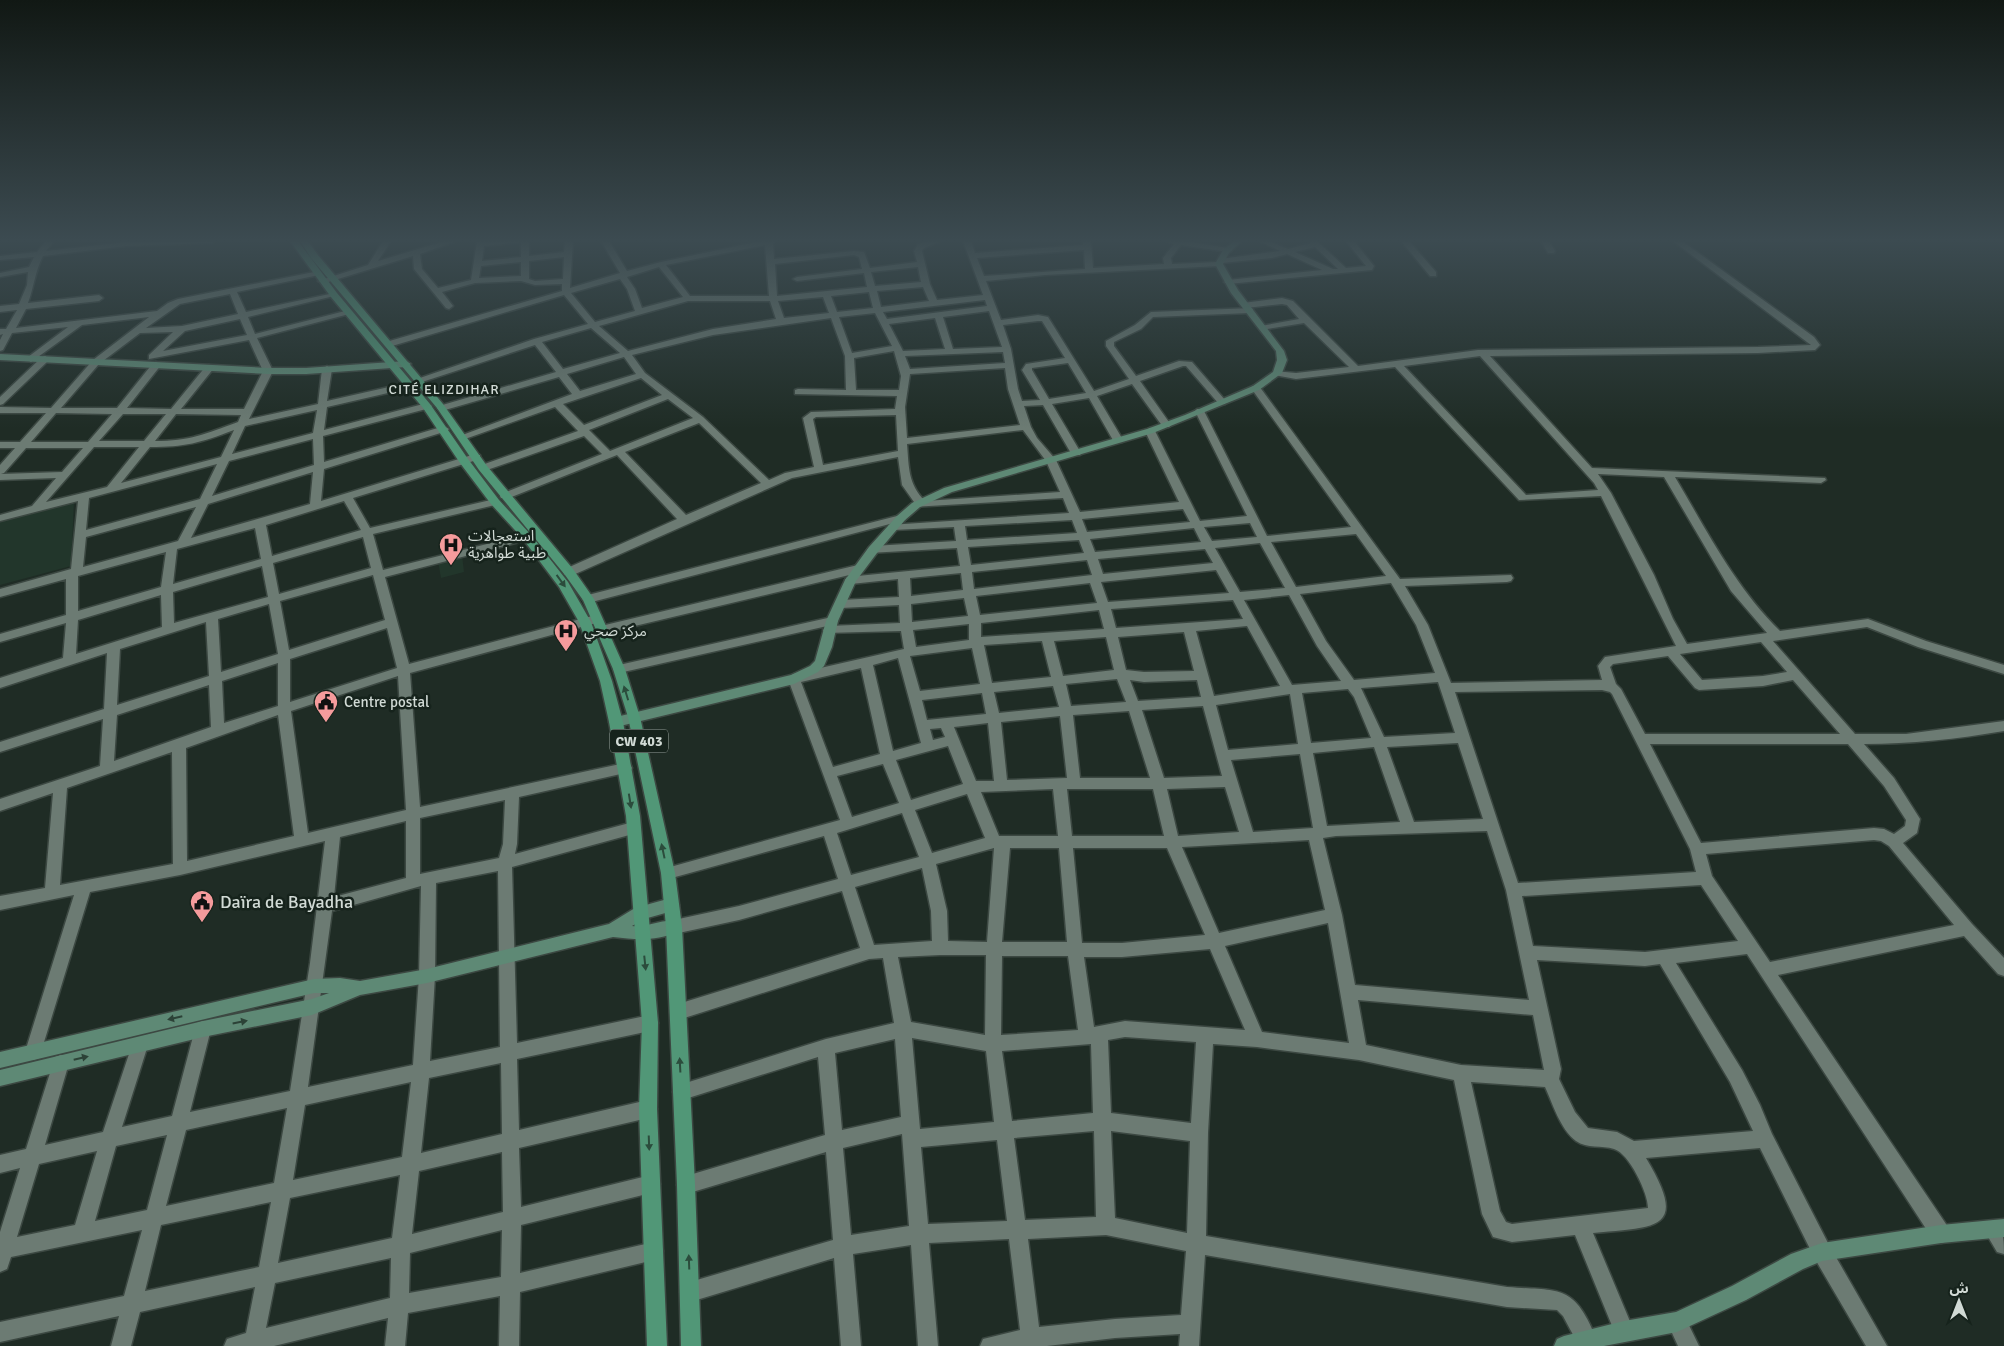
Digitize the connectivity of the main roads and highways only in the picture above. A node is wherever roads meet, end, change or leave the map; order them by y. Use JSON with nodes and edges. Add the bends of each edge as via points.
{"nodes":[{"id":1,"x":342,"y":304,"type":"edge"},
{"id":2,"x":347,"y":304,"type":"edge"},
{"id":3,"x":394,"y":356,"type":"junction"},
{"id":4,"x":415,"y":383,"type":"junction"},
{"id":5,"x":474,"y":462,"type":"junction"},
{"id":6,"x":500,"y":499,"type":"junction"},
{"id":7,"x":594,"y":624,"type":"junction"},
{"id":8,"x":657,"y":1346,"type":"edge"},
{"id":9,"x":691,"y":1346,"type":"edge"}],
"edges":[{"from":1,"to":3,"type":"main road","number":"CW 403"},
{"from":2,"to":3,"type":"main road","number":"CW 403"},
{"from":3,"to":4,"type":"main road","number":"CW 403"},
{"from":4,"to":5,"type":"main road","number":"CW 403","via":[[444,429]]},
{"from":4,"to":5,"type":"main road","number":"CW 403","via":[[442,408]]},
{"from":5,"to":6,"type":"main road","number":"CW 403"},
{"from":5,"to":6,"type":"main road","number":"CW 403"},
{"from":6,"to":7,"type":"main road","number":"CW 403","one_way":true},
{"from":6,"to":7,"type":"main road","number":"CW 403","via":[[569,572],[588,599]]},
{"from":7,"to":8,"type":"main road","number":"CW 403","one_way":true,"via":[[625,768],[650,1022],[648,1109]]},
{"from":9,"to":7,"type":"main road","number":"CW 403","one_way":true,"via":[[674,927],[668,873],[634,717],[619,669]]}]}
